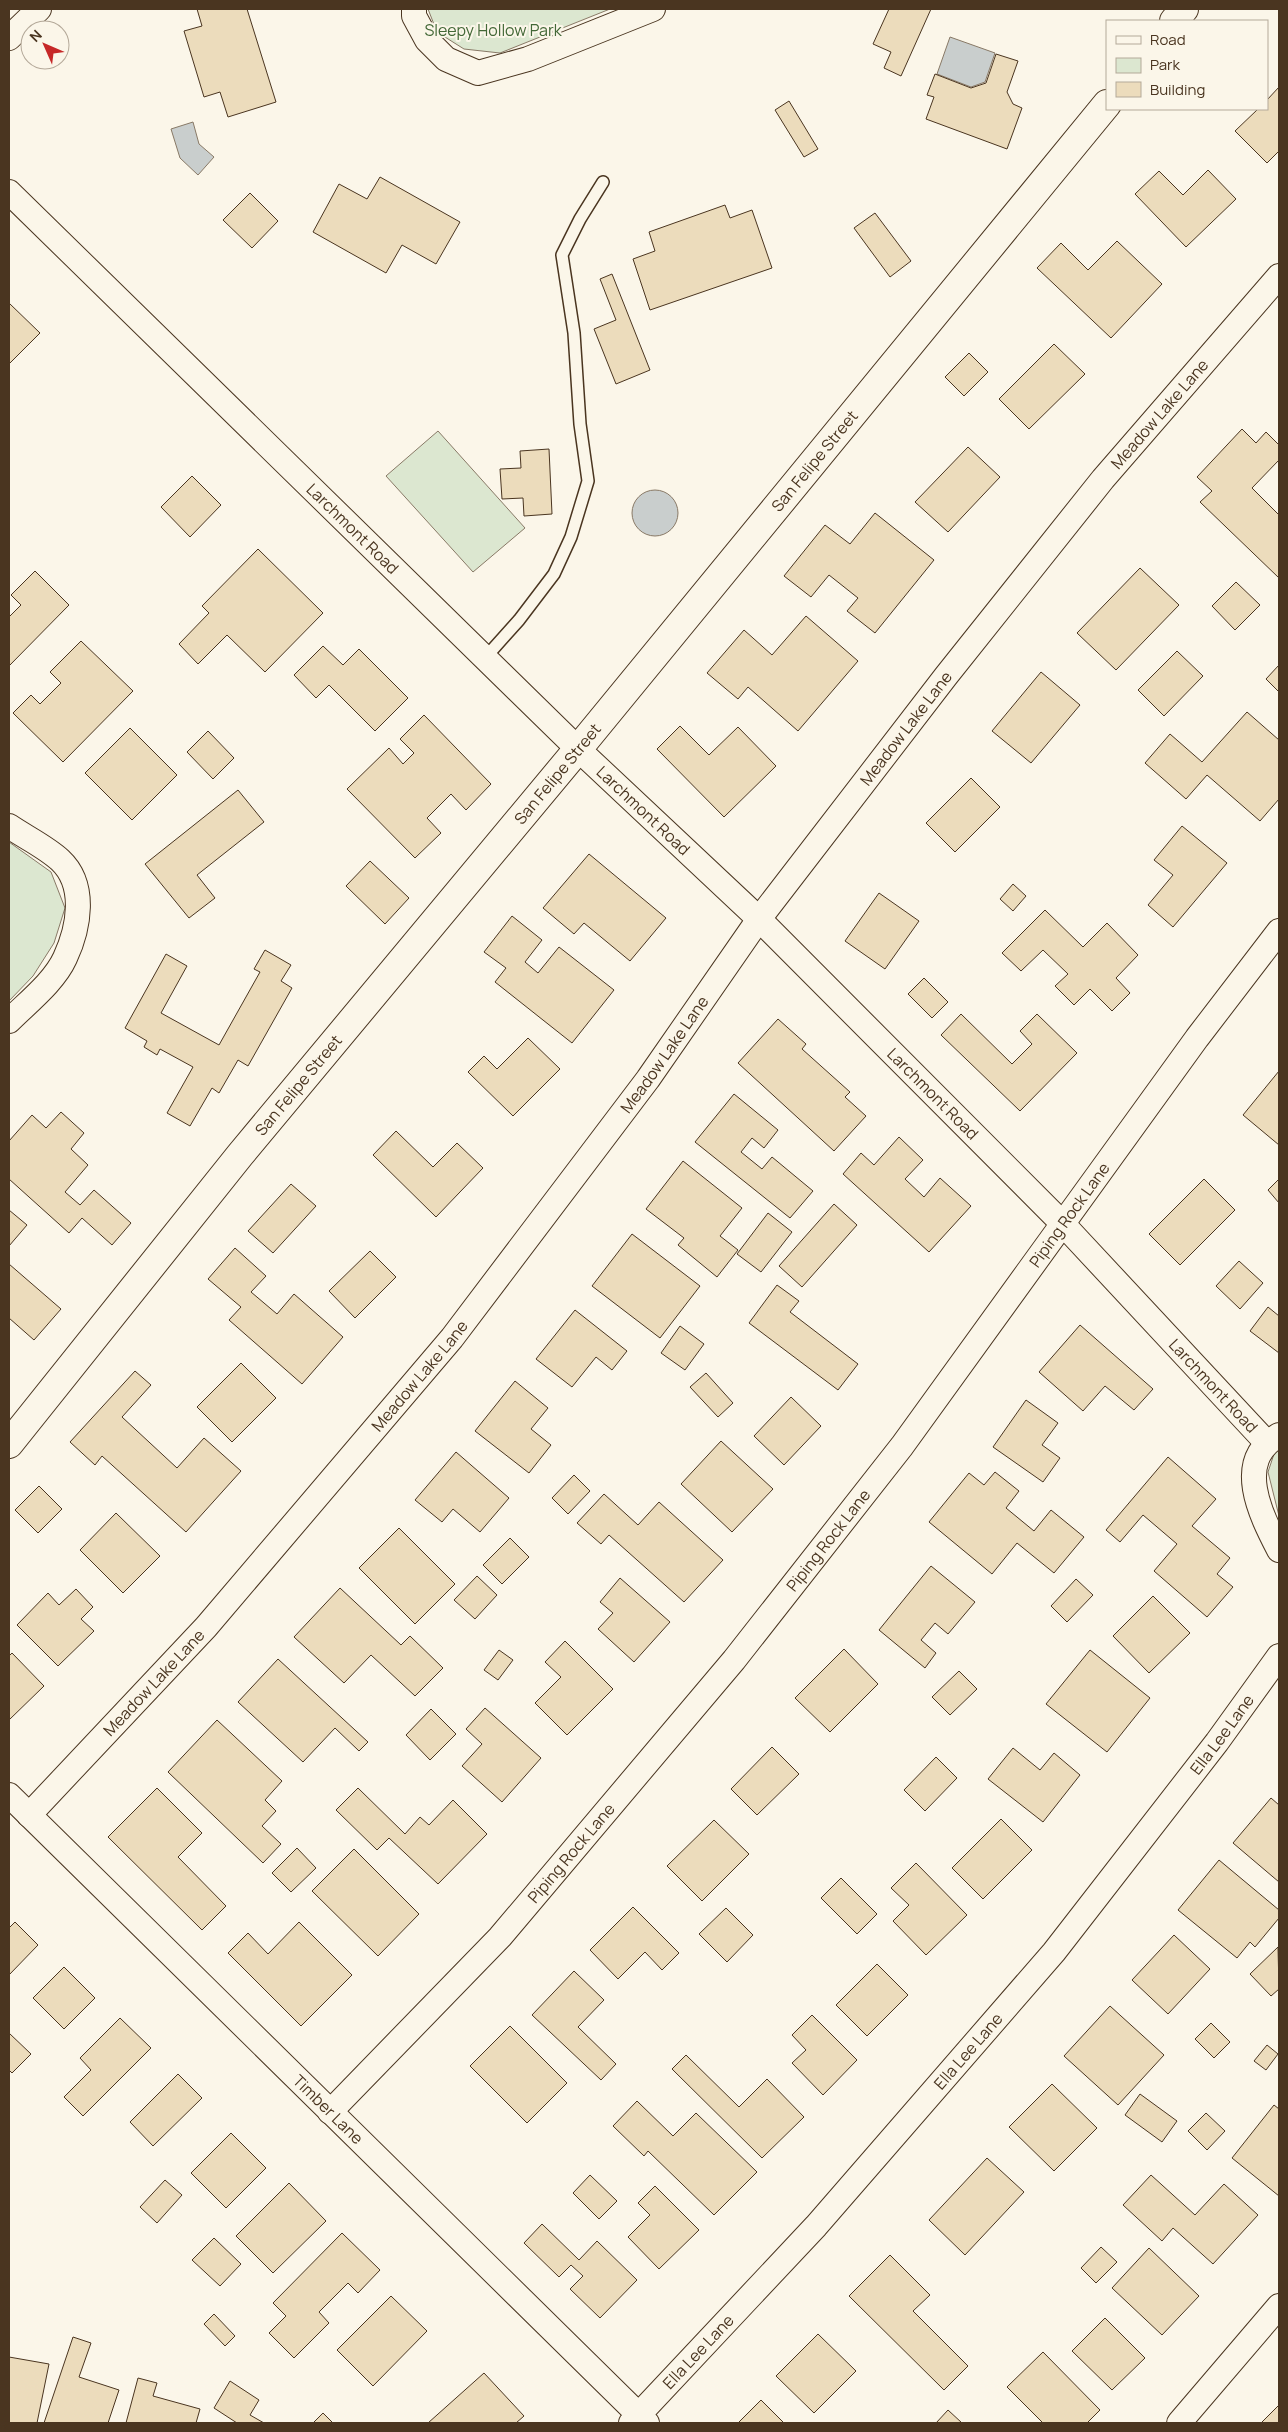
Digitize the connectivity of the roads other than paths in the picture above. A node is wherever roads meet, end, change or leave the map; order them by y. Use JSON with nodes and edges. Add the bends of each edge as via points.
{"nodes":[{"id":1,"x":39,"y":9,"type":"edge"},
{"id":2,"x":414,"y":9,"type":"edge"},
{"id":3,"x":653,"y":9,"type":"edge"},
{"id":4,"x":1184,"y":9,"type":"edge"},
{"id":5,"x":1175,"y":20,"type":"edge"},
{"id":6,"x":9,"y":38,"type":"edge"},
{"id":7,"x":1106,"y":105,"type":"edge"},
{"id":8,"x":603,"y":182,"type":"dead end"},
{"id":9,"x":9,"y":192,"type":"edge"},
{"id":10,"x":1279,"y":276,"type":"edge"},
{"id":11,"x":485,"y":658,"type":"junction"},
{"id":12,"x":578,"y":749,"type":"junction"},
{"id":13,"x":9,"y":826,"type":"edge"},
{"id":14,"x":759,"y":920,"type":"junction"},
{"id":15,"x":1279,"y":931,"type":"edge"},
{"id":16,"x":9,"y":1021,"type":"edge"},
{"id":17,"x":1062,"y":1223,"type":"junction"},
{"id":18,"x":1273,"y":1438,"type":"edge"},
{"id":19,"x":9,"y":1444,"type":"edge"},
{"id":20,"x":1279,"y":1550,"type":"edge"},
{"id":21,"x":1279,"y":1656,"type":"edge"},
{"id":22,"x":9,"y":1796,"type":"edge"},
{"id":23,"x":29,"y":1815,"type":"junction"},
{"id":24,"x":330,"y":2112,"type":"junction"},
{"id":25,"x":1279,"y":2306,"type":"edge"},
{"id":26,"x":639,"y":2420,"type":"edge"},
{"id":27,"x":1179,"y":2423,"type":"edge"}],
"edges":[{"from":1,"to":6,"type":"street"},
{"from":2,"to":3,"type":"street","via":[[414,16],[427,40],[446,59],[478,73],[528,59]]},
{"from":4,"to":5,"type":"main road"},
{"from":7,"to":12,"type":"main road","name":"San Felipe Street"},
{"from":8,"to":11,"type":"lane","via":[[562,255],[574,332],[580,424],[588,482],[571,537],[554,574]]},
{"from":9,"to":11,"type":"street","name":"Larchmont Road"},
{"from":10,"to":14,"type":"street","name":"Meadow Lake Lane","via":[[1097,487],[946,676]]},
{"from":11,"to":12,"type":"street","name":"Larchmont Road"},
{"from":12,"to":14,"type":"street","name":"Larchmont Road"},
{"from":12,"to":19,"type":"main road","name":"San Felipe Street","via":[[240,1155]]},
{"from":13,"to":16,"type":"street","via":[[60,860],[74,879],[78,902],[65,959],[41,990]]},
{"from":14,"to":17,"type":"street","name":"Larchmont Road"},
{"from":14,"to":23,"type":"street","name":"Meadow Lake Lane","via":[[648,1079],[452,1338],[206,1627]]},
{"from":15,"to":17,"type":"street","name":"Piping Rock Lane"},
{"from":17,"to":18,"type":"street","name":"Larchmont Road"},
{"from":17,"to":24,"type":"street","name":"Piping Rock Lane","via":[[902,1446],[734,1660],[500,1937]]},
{"from":18,"to":20,"type":"street","via":[[1255,1464],[1253,1487],[1265,1523]]},
{"from":21,"to":26,"type":"street","name":"Ella Lee Lane","via":[[1217,1742],[1054,1952],[816,2226]]},
{"from":22,"to":23,"type":"street","name":"Timber Lane"},
{"from":23,"to":24,"type":"street","name":"Timber Lane"},
{"from":24,"to":26,"type":"street","name":"Timber Lane"},
{"from":25,"to":27,"type":"street"}]}
